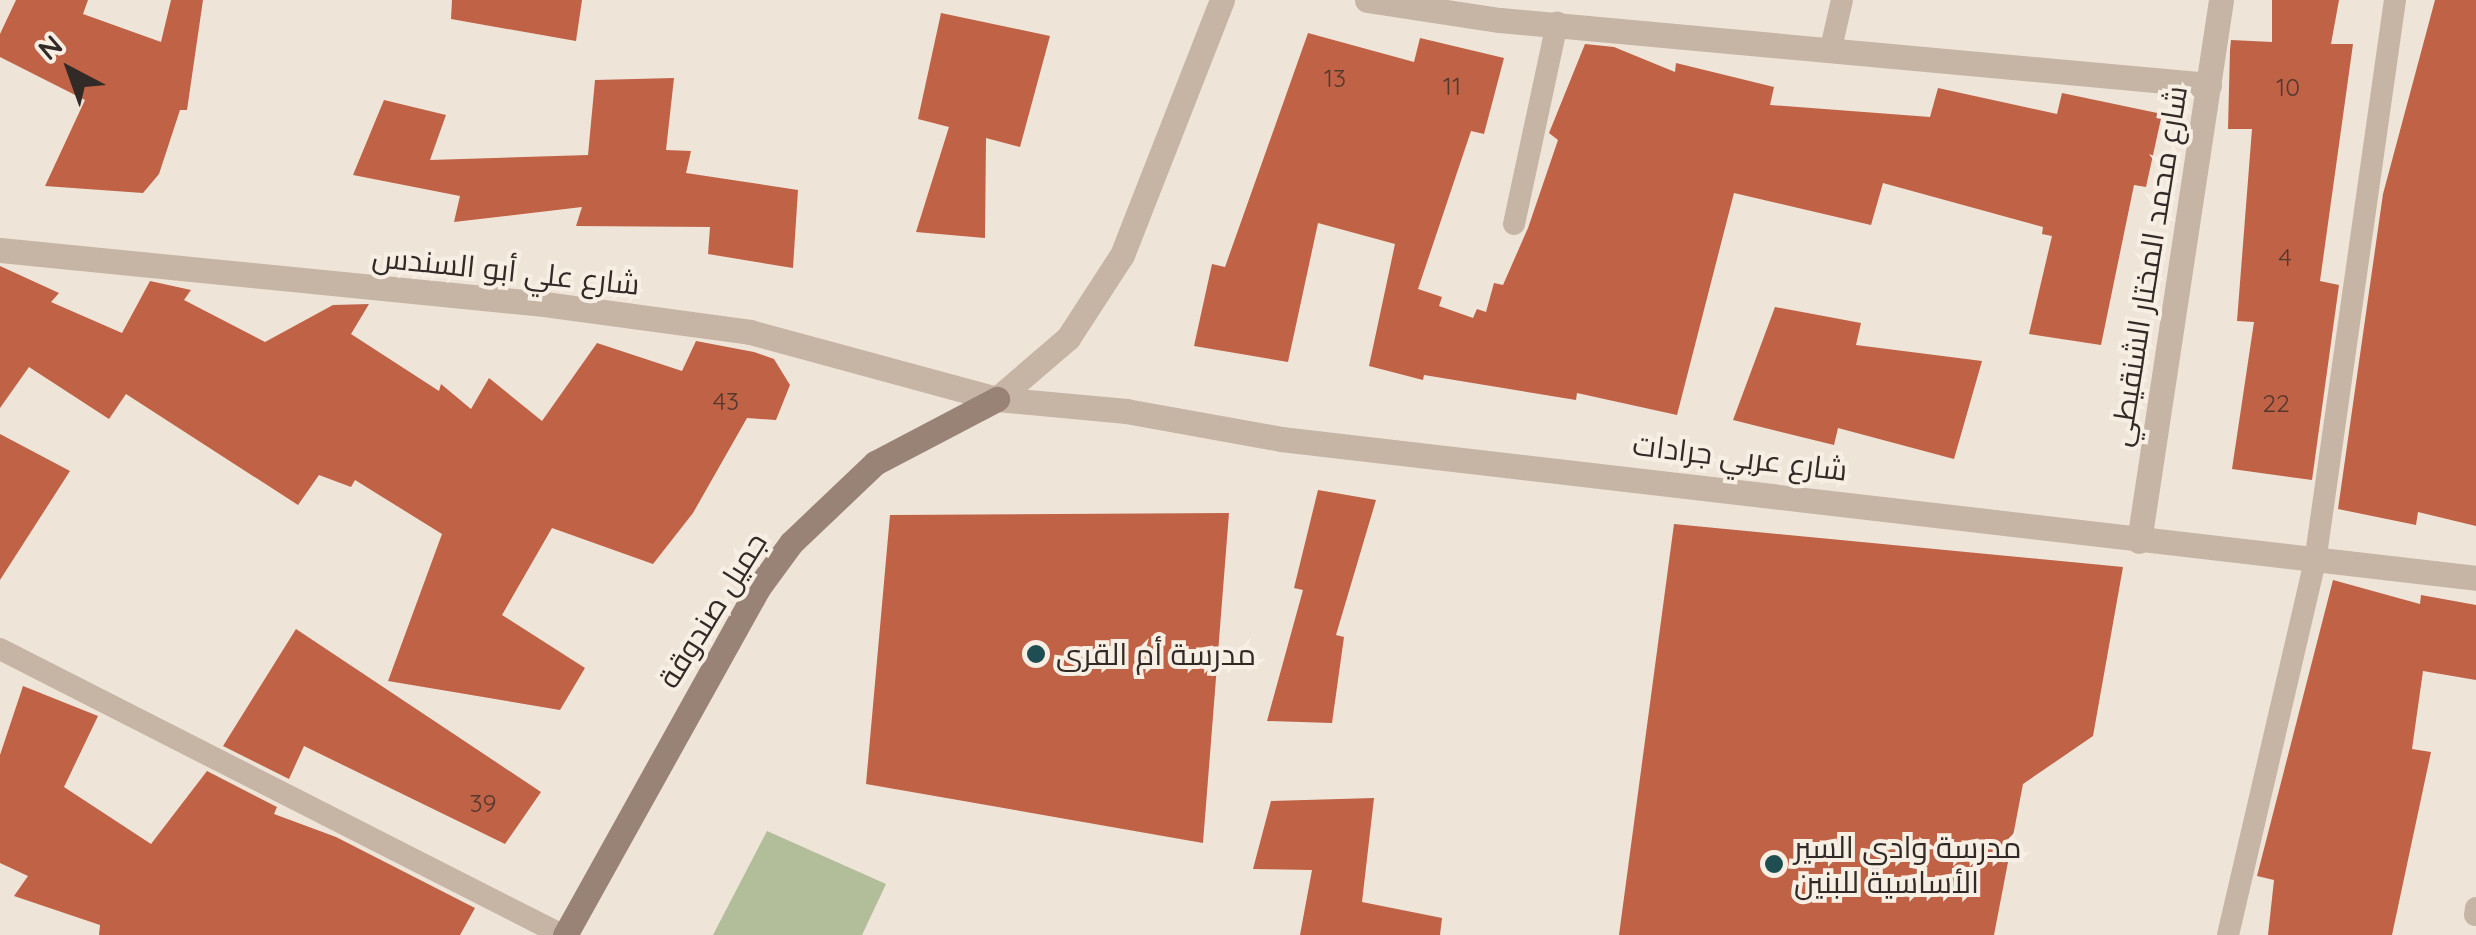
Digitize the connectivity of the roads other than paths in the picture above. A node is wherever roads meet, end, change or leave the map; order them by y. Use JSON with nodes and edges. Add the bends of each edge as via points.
{"nodes":[{"id":1,"x":1222,"y":0,"type":"edge"},
{"id":2,"x":1367,"y":0,"type":"edge"},
{"id":3,"x":1842,"y":0,"type":"edge"},
{"id":4,"x":2221,"y":0,"type":"edge"},
{"id":5,"x":2394,"y":0,"type":"edge"},
{"id":6,"x":1503,"y":10,"type":"edge"},
{"id":7,"x":1556,"y":23,"type":"junction"},
{"id":8,"x":1831,"y":48,"type":"junction"},
{"id":9,"x":2209,"y":86,"type":"junction"},
{"id":10,"x":1514,"y":224,"type":"dead end"},
{"id":11,"x":0,"y":250,"type":"edge"},
{"id":12,"x":998,"y":399,"type":"junction"},
{"id":13,"x":2139,"y":541,"type":"junction"},
{"id":14,"x":2315,"y":562,"type":"junction"},
{"id":15,"x":2476,"y":578,"type":"edge"},
{"id":16,"x":0,"y":649,"type":"edge"},
{"id":17,"x":564,"y":935,"type":"edge"},
{"id":18,"x":2228,"y":935,"type":"edge"}],
"edges":[{"from":1,"to":12,"type":"street","via":[[1122,254],[1068,338]]},
{"from":2,"to":6,"type":"street"},
{"from":3,"to":8,"type":"lane"},
{"from":4,"to":9,"type":"street","name":"شارع محمد المختار الشنقيطي"},
{"from":5,"to":14,"type":"lane"},
{"from":6,"to":7,"type":"street"},
{"from":7,"to":8,"type":"street"},
{"from":7,"to":10,"type":"lane"},
{"from":8,"to":9,"type":"street"},
{"from":9,"to":13,"type":"street","name":"شارع محمد المختار الشنقيطي"},
{"from":11,"to":12,"type":"street","name":"شارع علي أبو السندس","via":[[544,304],[750,332]]},
{"from":12,"to":13,"type":"street","name":"شارع عربي جرادات"},
{"from":12,"to":17,"type":"main road","name":"جميل صندوقة","via":[[875,463],[791,543],[758,588]]},
{"from":13,"to":14,"type":"street","name":"شارع عربي جرادات"},
{"from":14,"to":15,"type":"street","name":"شارع عربي جرادات"},
{"from":14,"to":18,"type":"lane"},
{"from":16,"to":17,"type":"lane"}]}
